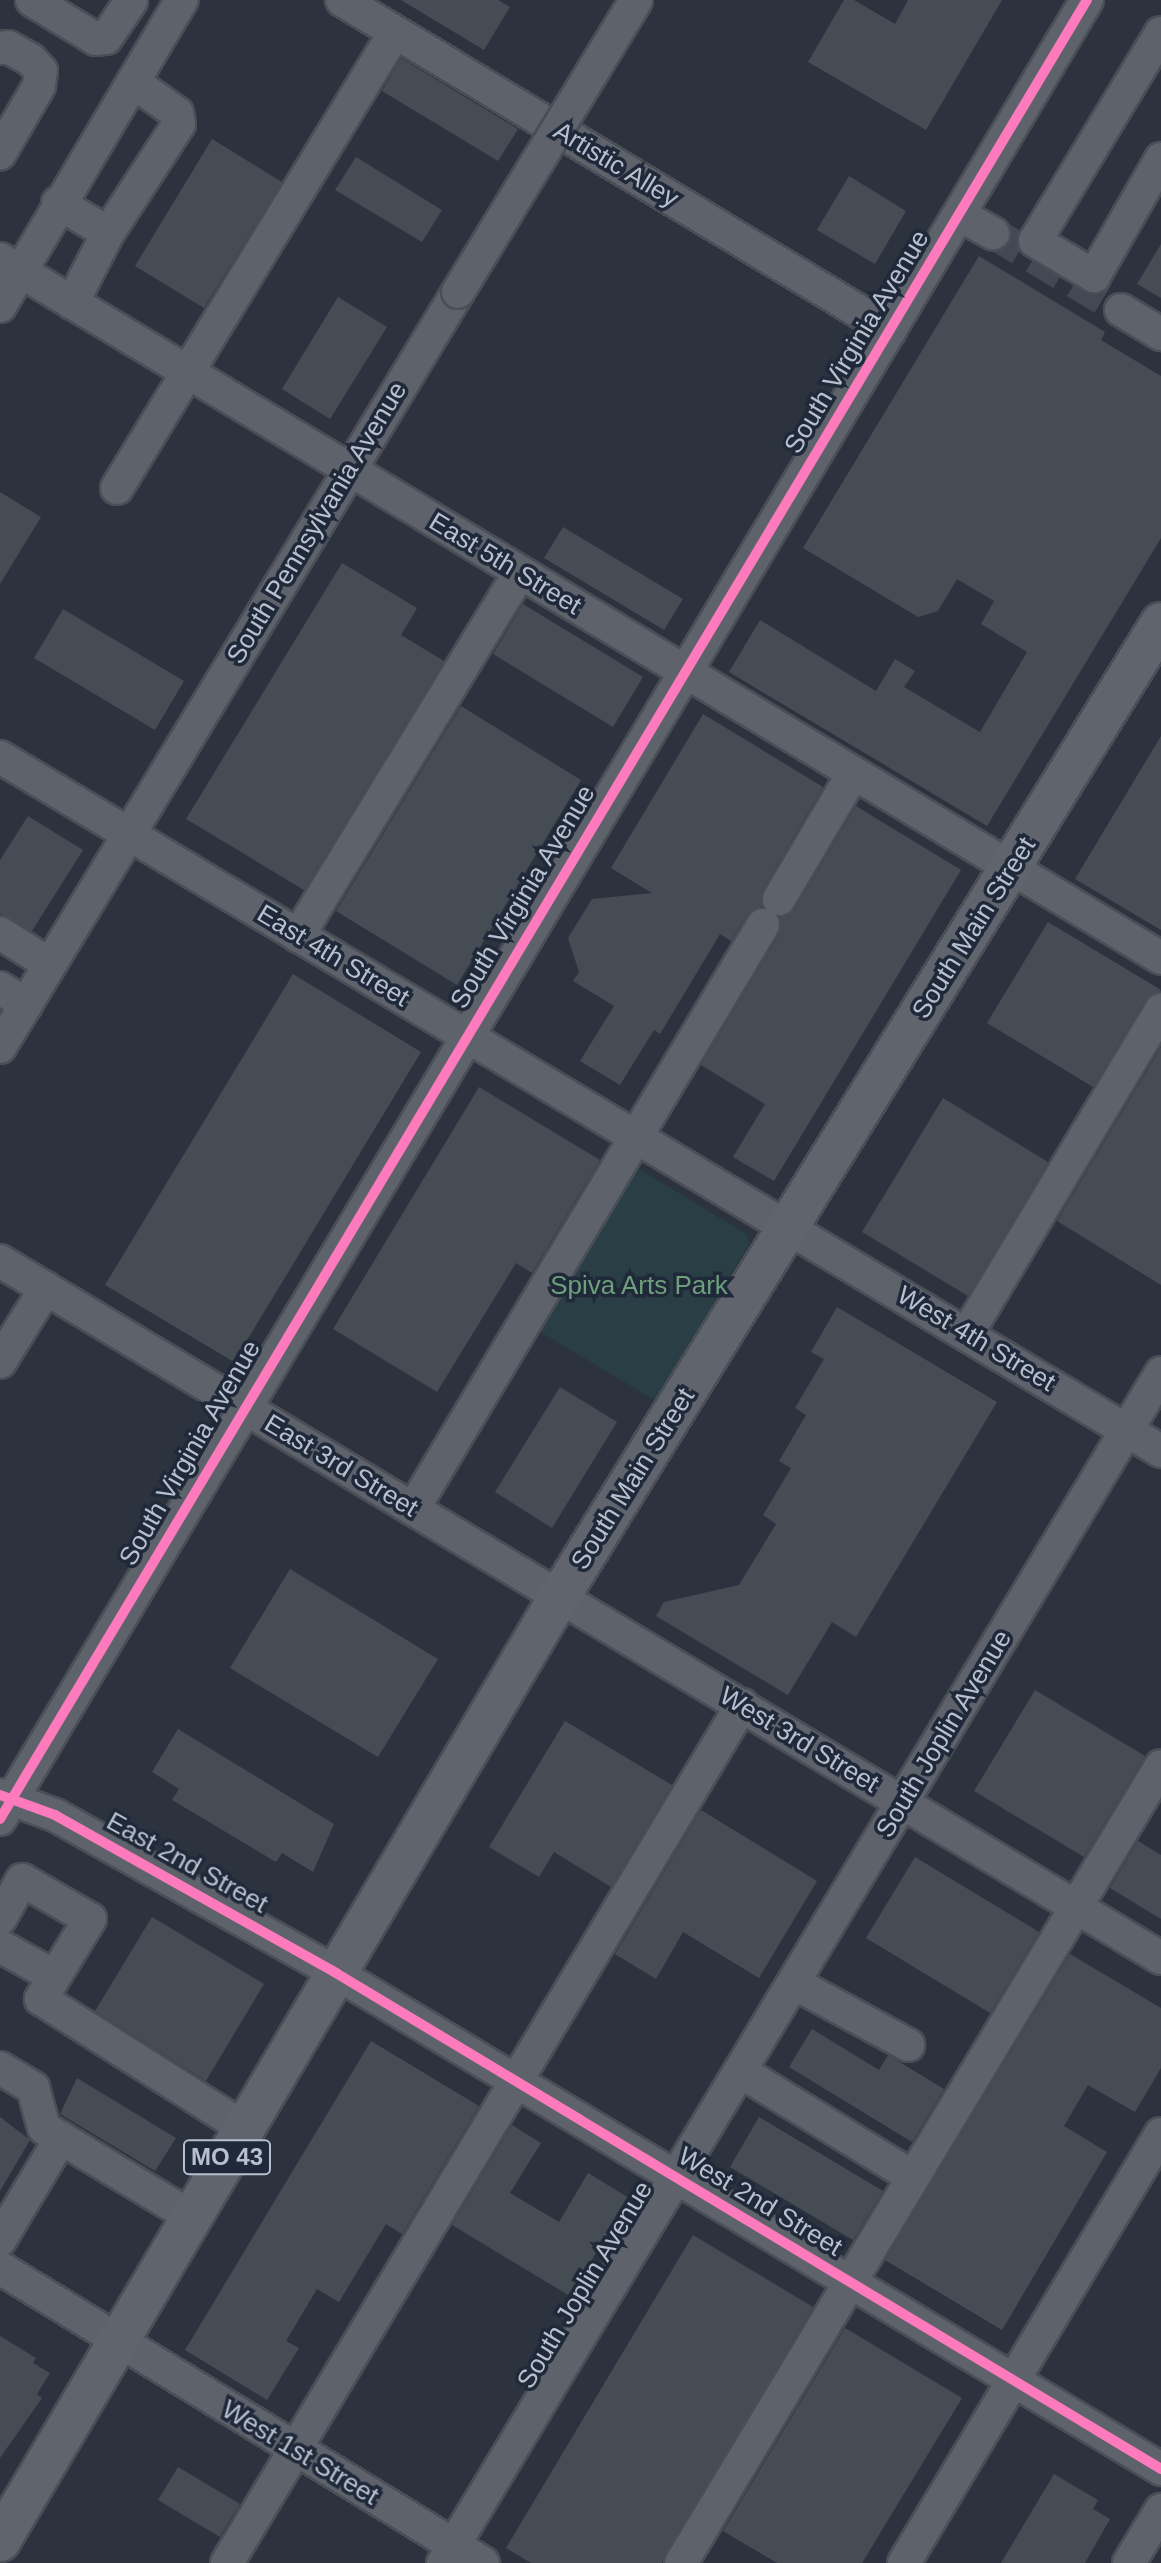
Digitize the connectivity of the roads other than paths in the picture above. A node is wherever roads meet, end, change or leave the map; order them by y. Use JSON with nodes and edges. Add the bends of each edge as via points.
{"nodes":[{"id":1,"x":32,"y":0,"type":"edge"},
{"id":2,"x":130,"y":0,"type":"edge"},
{"id":3,"x":342,"y":0,"type":"edge"},
{"id":4,"x":636,"y":0,"type":"edge"},
{"id":5,"x":1087,"y":0,"type":"edge"},
{"id":6,"x":175,"y":11,"type":"edge"},
{"id":7,"x":395,"y":32,"type":"junction"},
{"id":8,"x":1161,"y":33,"type":"edge"},
{"id":9,"x":0,"y":48,"type":"edge"},
{"id":10,"x":133,"y":82,"type":"junction"},
{"id":11,"x":0,"y":153,"type":"edge"},
{"id":12,"x":1161,"y":159,"type":"edge"},
{"id":13,"x":58,"y":203,"type":"junction"},
{"id":14,"x":960,"y":215,"type":"junction"},
{"id":15,"x":108,"y":233,"type":"junction"},
{"id":16,"x":993,"y":233,"type":"tunnel mouth"},
{"id":17,"x":10,"y":265,"type":"edge"},
{"id":18,"x":72,"y":303,"type":"junction"},
{"id":19,"x":0,"y":306,"type":"edge"},
{"id":20,"x":1121,"y":310,"type":"tunnel mouth"},
{"id":21,"x":890,"y":330,"type":"junction"},
{"id":22,"x":1161,"y":334,"type":"edge"},
{"id":23,"x":187,"y":373,"type":"junction"},
{"id":24,"x":350,"y":470,"type":"junction"},
{"id":25,"x":117,"y":488,"type":"dead end"},
{"id":26,"x":520,"y":573,"type":"junction"},
{"id":27,"x":1161,"y":623,"type":"edge"},
{"id":28,"x":685,"y":672,"type":"junction"},
{"id":29,"x":0,"y":757,"type":"edge"},
{"id":30,"x":853,"y":774,"type":"junction"},
{"id":31,"x":128,"y":835,"type":"junction"},
{"id":32,"x":1010,"y":869,"type":"junction"},
{"id":33,"x":0,"y":933,"type":"edge"},
{"id":34,"x":298,"y":936,"type":"junction"},
{"id":35,"x":1161,"y":958,"type":"edge"},
{"id":36,"x":49,"y":964,"type":"junction"},
{"id":37,"x":13,"y":996,"type":"edge"},
{"id":38,"x":1161,"y":1010,"type":"edge"},
{"id":39,"x":466,"y":1035,"type":"junction"},
{"id":40,"x":0,"y":1047,"type":"edge"},
{"id":41,"x":636,"y":1136,"type":"junction"},
{"id":42,"x":790,"y":1227,"type":"junction"},
{"id":43,"x":0,"y":1261,"type":"edge"},
{"id":44,"x":46,"y":1288,"type":"junction"},
{"id":45,"x":967,"y":1334,"type":"junction"},
{"id":46,"x":0,"y":1362,"type":"edge"},
{"id":47,"x":1161,"y":1373,"type":"edge"},
{"id":48,"x":242,"y":1406,"type":"junction"},
{"id":49,"x":1127,"y":1430,"type":"junction"},
{"id":50,"x":1161,"y":1451,"type":"edge"},
{"id":51,"x":413,"y":1509,"type":"junction"},
{"id":52,"x":558,"y":1599,"type":"junction"},
{"id":53,"x":742,"y":1705,"type":"junction"},
{"id":54,"x":1161,"y":1766,"type":"edge"},
{"id":55,"x":903,"y":1802,"type":"junction"},
{"id":56,"x":4,"y":1804,"type":"edge"},
{"id":57,"x":11,"y":1874,"type":"edge"},
{"id":58,"x":1076,"y":1907,"type":"junction"},
{"id":59,"x":0,"y":1919,"type":"edge"},
{"id":60,"x":0,"y":1946,"type":"edge"},
{"id":61,"x":1161,"y":1958,"type":"edge"},
{"id":62,"x":336,"y":1973,"type":"junction"},
{"id":63,"x":54,"y":1976,"type":"junction"},
{"id":64,"x":794,"y":1983,"type":"junction"},
{"id":65,"x":908,"y":2045,"type":"dead end"},
{"id":66,"x":0,"y":2068,"type":"edge"},
{"id":67,"x":740,"y":2071,"type":"junction"},
{"id":68,"x":516,"y":2081,"type":"junction"},
{"id":69,"x":244,"y":2128,"type":"junction"},
{"id":70,"x":1161,"y":2134,"type":"edge"},
{"id":71,"x":61,"y":2138,"type":"junction"},
{"id":72,"x":913,"y":2177,"type":"junction"},
{"id":73,"x":676,"y":2178,"type":"junction"},
{"id":74,"x":192,"y":2217,"type":"junction"},
{"id":75,"x":0,"y":2240,"type":"edge"},
{"id":76,"x":0,"y":2268,"type":"edge"},
{"id":77,"x":850,"y":2282,"type":"junction"},
{"id":78,"x":118,"y":2342,"type":"junction"},
{"id":79,"x":1014,"y":2380,"type":"junction"},
{"id":80,"x":295,"y":2449,"type":"junction"},
{"id":81,"x":1161,"y":2469,"type":"edge"},
{"id":82,"x":1161,"y":2510,"type":"edge"},
{"id":83,"x":0,"y":2541,"type":"edge"},
{"id":84,"x":448,"y":2554,"type":"edge"},
{"id":85,"x":227,"y":2563,"type":"edge"},
{"id":86,"x":483,"y":2563,"type":"edge"},
{"id":87,"x":681,"y":2563,"type":"edge"},
{"id":88,"x":904,"y":2563,"type":"edge"},
{"id":89,"x":1129,"y":2563,"type":"edge"}],
"edges":[{"from":1,"to":2,"type":"street","via":[[96,39],[106,38]]},
{"from":2,"to":6,"type":"street"},
{"from":3,"to":7,"type":"street","name":"Artistic Alley"},
{"from":4,"to":24,"type":"street","name":"South Pennsylvania Avenue","bridge":true},
{"from":5,"to":14,"type":"street","name":"South Virginia Avenue"},
{"from":6,"to":10,"type":"street"},
{"from":7,"to":21,"type":"street","name":"Artistic Alley"},
{"from":7,"to":23,"type":"street"},
{"from":8,"to":12,"type":"street","via":[[1035,241],[1094,276]]},
{"from":9,"to":11,"type":"street","via":[[30,59],[41,71],[39,86]]},
{"from":10,"to":13,"type":"street"},
{"from":10,"to":15,"type":"street","via":[[177,113],[179,124]]},
{"from":13,"to":15,"type":"street"},
{"from":13,"to":17,"type":"street"},
{"from":14,"to":16,"type":"street"},
{"from":14,"to":21,"type":"street","name":"South Virginia Avenue"},
{"from":15,"to":18,"type":"street"},
{"from":17,"to":18,"type":"street","name":"East 5th Street"},
{"from":17,"to":19,"type":"street"},
{"from":18,"to":23,"type":"street","name":"East 5th Street"},
{"from":20,"to":22,"type":"street"},
{"from":21,"to":28,"type":"street","name":"South Virginia Avenue"},
{"from":23,"to":24,"type":"street","name":"East 5th Street"},
{"from":23,"to":25,"type":"street"},
{"from":24,"to":26,"type":"street","name":"East 5th Street"},
{"from":24,"to":31,"type":"street","name":"South Pennsylvania Avenue"},
{"from":26,"to":28,"type":"street","name":"East 5th Street"},
{"from":26,"to":34,"type":"street"},
{"from":27,"to":32,"type":"main road","name":"South Main Street"},
{"from":28,"to":30,"type":"street","name":"East 5th Street"},
{"from":28,"to":39,"type":"street","name":"South Virginia Avenue"},
{"from":29,"to":31,"type":"street","name":"East 4th Street"},
{"from":30,"to":32,"type":"street","name":"East 5th Street"},
{"from":30,"to":41,"type":"street"},
{"from":31,"to":34,"type":"street","name":"East 4th Street"},
{"from":31,"to":36,"type":"street","name":"South Pennsylvania Avenue"},
{"from":32,"to":35,"type":"street","name":"East 5th Street"},
{"from":32,"to":42,"type":"main road","name":"South Main Street"},
{"from":33,"to":36,"type":"street"},
{"from":34,"to":39,"type":"street","name":"East 4th Street"},
{"from":36,"to":37,"type":"street","name":"South Pennsylvania Avenue"},
{"from":37,"to":40,"type":"street","name":"South Pennsylvania Avenue"},
{"from":38,"to":45,"type":"street"},
{"from":39,"to":41,"type":"street","name":"East 4th Street"},
{"from":39,"to":48,"type":"street","name":"South Virginia Avenue"},
{"from":41,"to":42,"type":"street","name":"East 4th Street"},
{"from":41,"to":51,"type":"street"},
{"from":42,"to":45,"type":"street","name":"West 4th Street"},
{"from":42,"to":52,"type":"main road","name":"South Main Street"},
{"from":43,"to":44,"type":"street","name":"East 3rd Street"},
{"from":44,"to":46,"type":"street"},
{"from":44,"to":48,"type":"street","name":"East 3rd Street"},
{"from":45,"to":49,"type":"street","name":"West 4th Street"},
{"from":47,"to":49,"type":"street","name":"South Joplin Avenue"},
{"from":48,"to":51,"type":"street","name":"East 3rd Street"},
{"from":48,"to":56,"type":"street","name":"South Virginia Avenue"},
{"from":49,"to":50,"type":"street","name":"West 4th Street"},
{"from":49,"to":55,"type":"street","name":"South Joplin Avenue"},
{"from":51,"to":52,"type":"street","name":"East 3rd Street"},
{"from":52,"to":53,"type":"street","name":"West 3rd Street"},
{"from":52,"to":62,"type":"main road","name":"South Main Street"},
{"from":53,"to":55,"type":"street","name":"West 3rd Street"},
{"from":53,"to":68,"type":"street"},
{"from":54,"to":58,"type":"street"},
{"from":55,"to":58,"type":"street","name":"West 3rd Street"},
{"from":55,"to":64,"type":"street","name":"South Joplin Avenue"},
{"from":56,"to":62,"type":"street","name":"East 2nd Street","via":[[55,1815]]},
{"from":57,"to":59,"type":"street"},
{"from":57,"to":63,"type":"street","via":[[90,1919]]},
{"from":58,"to":61,"type":"street","name":"West 3rd Street"},
{"from":58,"to":72,"type":"street"},
{"from":60,"to":63,"type":"street"},
{"from":62,"to":68,"type":"street","name":"West 2nd Street"},
{"from":62,"to":69,"type":"main road","name":"South Main Street","number":"MO 43"},
{"from":63,"to":69,"type":"street","via":[[41,1999]]},
{"from":64,"to":65,"type":"street"},
{"from":64,"to":67,"type":"street","name":"South Joplin Avenue"},
{"from":66,"to":71,"type":"street","via":[[33,2088],[44,2128]]},
{"from":67,"to":72,"type":"street"},
{"from":67,"to":73,"type":"street","name":"South Joplin Avenue"},
{"from":68,"to":73,"type":"street","name":"West 2nd Street"},
{"from":68,"to":80,"type":"street"},
{"from":69,"to":74,"type":"main road","name":"South Main Street","number":"MO 43"},
{"from":70,"to":79,"type":"street"},
{"from":71,"to":74,"type":"street"},
{"from":71,"to":75,"type":"street"},
{"from":72,"to":77,"type":"street"},
{"from":73,"to":77,"type":"street","name":"West 2nd Street"},
{"from":73,"to":84,"type":"street","name":"South Joplin Avenue"},
{"from":74,"to":78,"type":"main road","name":"South Main Street","number":"MO 43"},
{"from":76,"to":78,"type":"street","name":"West 1st Street"},
{"from":77,"to":79,"type":"street","name":"West 2nd Street"},
{"from":77,"to":87,"type":"street"},
{"from":78,"to":80,"type":"street","name":"West 1st Street"},
{"from":78,"to":83,"type":"main road","number":"MO 43"},
{"from":79,"to":81,"type":"street","name":"West 2nd Street"},
{"from":79,"to":88,"type":"street"},
{"from":80,"to":84,"type":"street","name":"West 1st Street"},
{"from":80,"to":85,"type":"street"},
{"from":82,"to":89,"type":"street"},
{"from":84,"to":86,"type":"street","name":"West 1st Street"}]}
